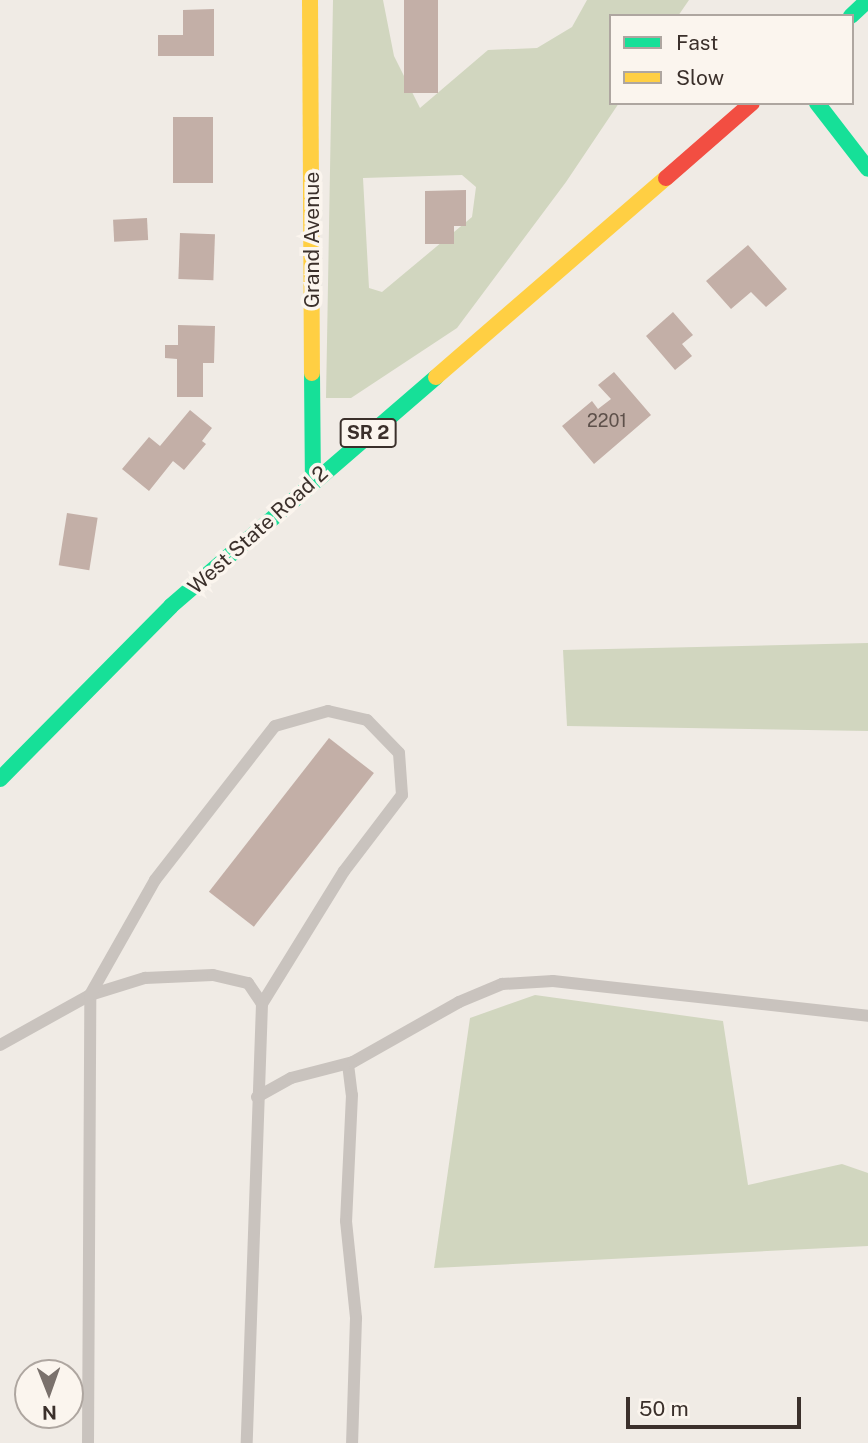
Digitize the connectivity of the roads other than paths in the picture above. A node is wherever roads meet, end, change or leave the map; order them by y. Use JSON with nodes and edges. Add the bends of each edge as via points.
{"nodes":[{"id":1,"x":310,"y":0,"type":"edge"},
{"id":2,"x":868,"y":0,"type":"edge"},
{"id":3,"x":853,"y":14,"type":"edge"},
{"id":4,"x":750,"y":105,"type":"edge"},
{"id":5,"x":819,"y":105,"type":"edge"},
{"id":6,"x":868,"y":169,"type":"edge"},
{"id":7,"x":313,"y":480,"type":"junction"},
{"id":8,"x":2,"y":772,"type":"edge"},
{"id":9,"x":90,"y":995,"type":"junction"},
{"id":10,"x":262,"y":1004,"type":"junction"},
{"id":11,"x":868,"y":1016,"type":"edge"},
{"id":12,"x":0,"y":1045,"type":"edge"},
{"id":13,"x":348,"y":1064,"type":"junction"},
{"id":14,"x":257,"y":1097,"type":"junction"},
{"id":15,"x":88,"y":1443,"type":"edge"},
{"id":16,"x":247,"y":1443,"type":"edge"},
{"id":17,"x":352,"y":1443,"type":"edge"}],
"edges":[{"from":1,"to":7,"type":"main road","name":"Grand Avenue"},
{"from":2,"to":3,"type":"main road"},
{"from":4,"to":7,"type":"main road","name":"West State Road 2","number":"SR 2"},
{"from":5,"to":6,"type":"main road"},
{"from":7,"to":8,"type":"main road","name":"West State Road 2","number":"SR 2","via":[[79,694]]},
{"from":9,"to":10,"type":"lane","via":[[145,978],[213,975],[248,984]]},
{"from":9,"to":10,"type":"lane","via":[[155,880],[275,726],[328,711],[367,720],[399,753],[402,795],[344,871]]},
{"from":9,"to":12,"type":"lane"},
{"from":9,"to":15,"type":"lane"},
{"from":10,"to":14,"type":"lane"},
{"from":11,"to":13,"type":"lane","via":[[554,981],[502,984]]},
{"from":13,"to":14,"type":"lane","via":[[291,1078]]},
{"from":13,"to":17,"type":"lane","via":[[352,1095],[346,1221],[356,1318]]},
{"from":14,"to":16,"type":"lane"}]}
